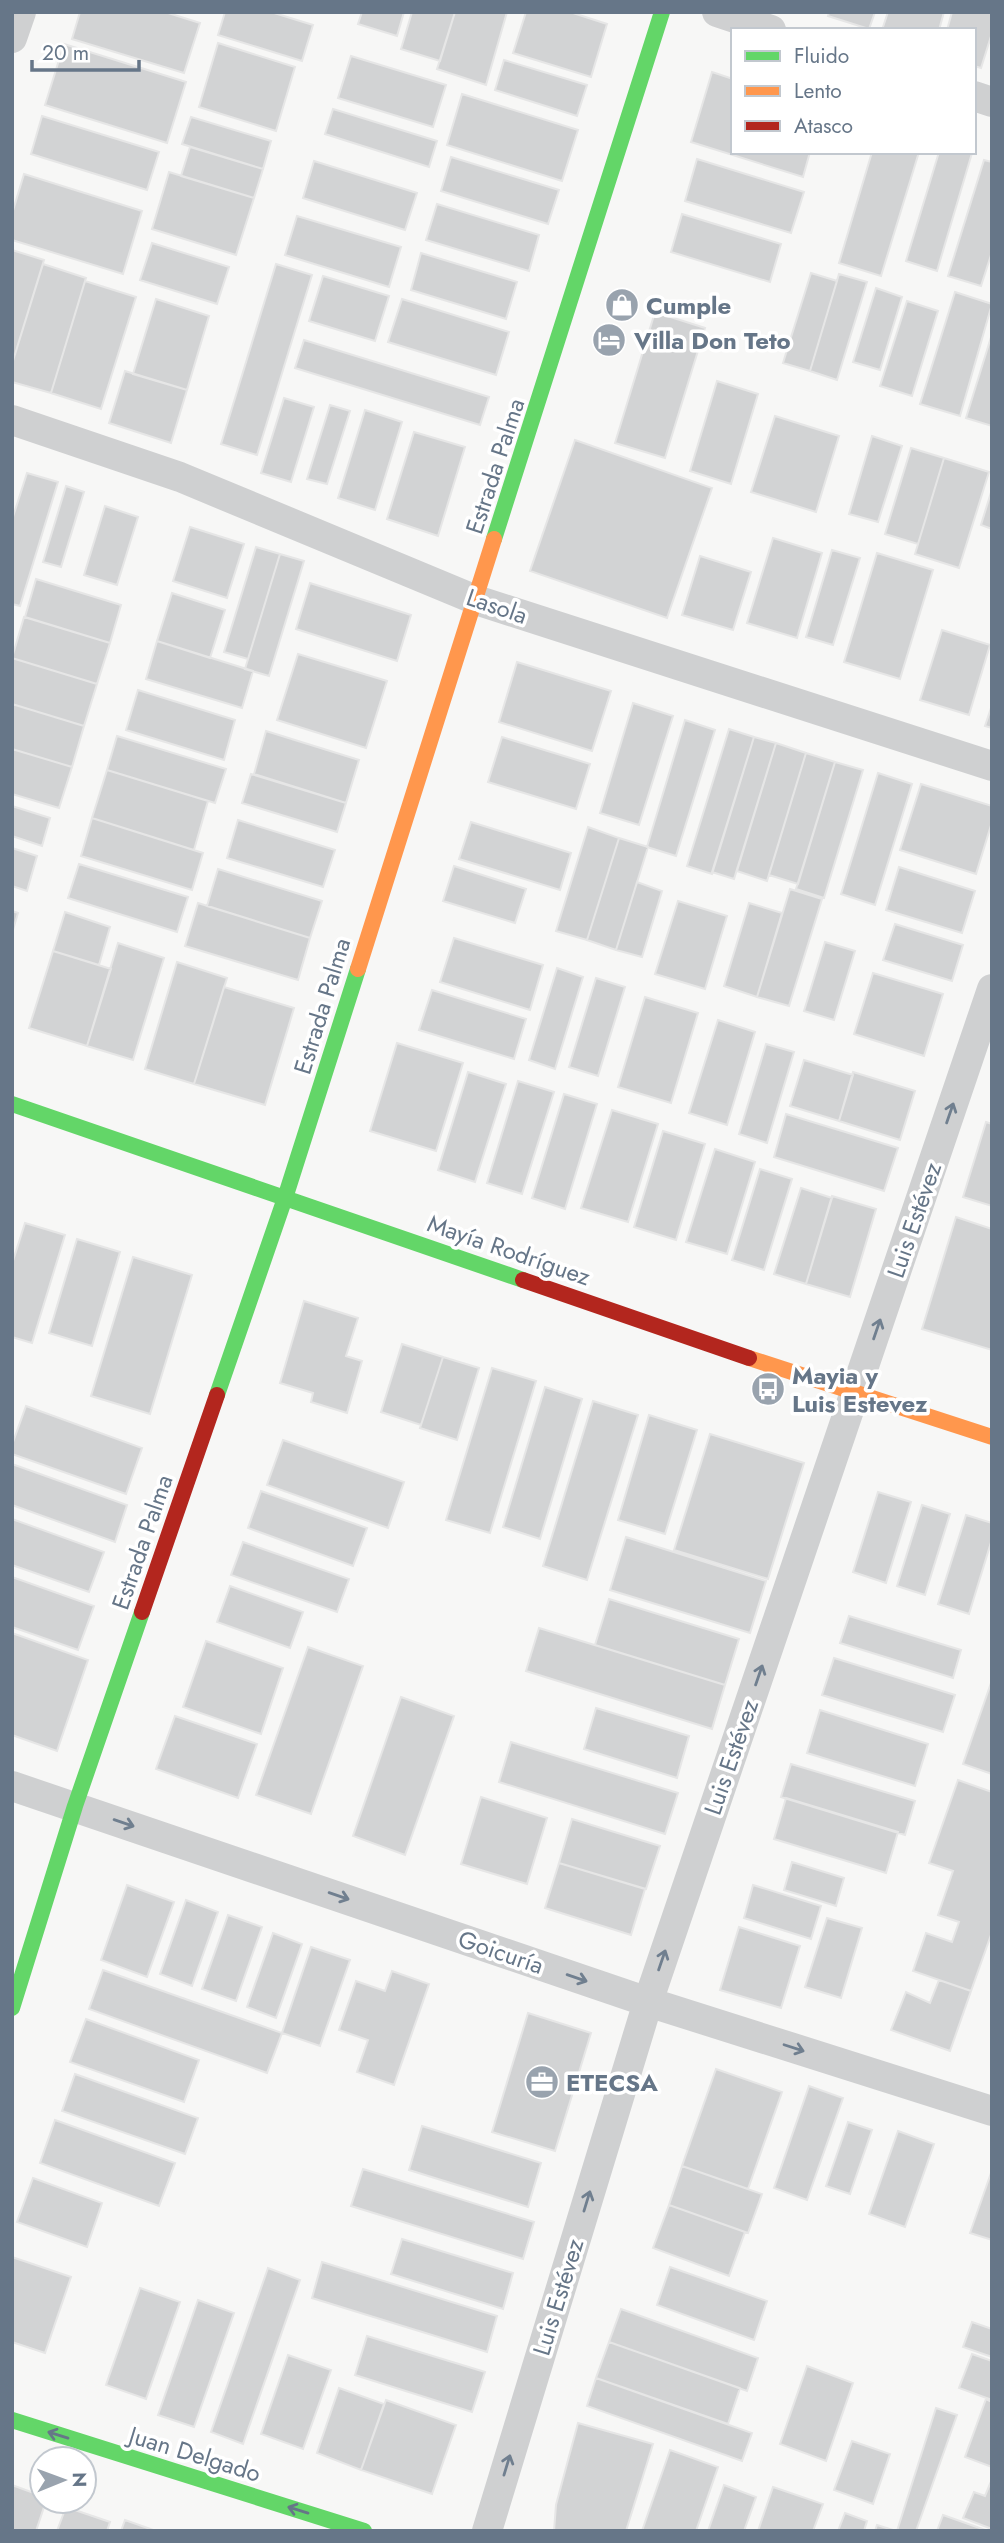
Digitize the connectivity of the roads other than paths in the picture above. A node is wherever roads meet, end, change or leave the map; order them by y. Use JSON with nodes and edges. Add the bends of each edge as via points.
{"nodes":[{"id":1,"x":21,"y":12,"type":"edge"},
{"id":2,"x":662,"y":12,"type":"edge"},
{"id":3,"x":717,"y":12,"type":"edge"},
{"id":4,"x":765,"y":28,"type":"edge"},
{"id":5,"x":12,"y":38,"type":"edge"},
{"id":6,"x":12,"y":420,"type":"edge"},
{"id":7,"x":476,"y":600,"type":"junction"},
{"id":8,"x":992,"y":766,"type":"edge"},
{"id":9,"x":992,"y":989,"type":"edge"},
{"id":10,"x":12,"y":1104,"type":"edge"},
{"id":11,"x":285,"y":1198,"type":"junction"},
{"id":12,"x":855,"y":1394,"type":"junction"},
{"id":13,"x":992,"y":1437,"type":"edge"},
{"id":14,"x":12,"y":1786,"type":"edge"},
{"id":15,"x":75,"y":1806,"type":"junction"},
{"id":16,"x":648,"y":2002,"type":"junction"},
{"id":17,"x":12,"y":2008,"type":"edge"},
{"id":18,"x":992,"y":2111,"type":"edge"},
{"id":19,"x":12,"y":2420,"type":"edge"},
{"id":20,"x":363,"y":2531,"type":"edge"},
{"id":21,"x":487,"y":2531,"type":"edge"}],
"edges":[{"from":1,"to":5,"type":"street"},
{"from":2,"to":7,"type":"street","name":"Estrada Palma"},
{"from":3,"to":4,"type":"street"},
{"from":6,"to":7,"type":"street","name":"Lasola","via":[[180,477]]},
{"from":7,"to":8,"type":"street","name":"Lasola"},
{"from":7,"to":11,"type":"street","name":"Estrada Palma"},
{"from":12,"to":9,"type":"street","name":"Luis Estévez","one_way":true},
{"from":10,"to":11,"type":"street","name":"Mayía Rodríguez"},
{"from":11,"to":12,"type":"street","name":"Mayía Rodríguez"},
{"from":11,"to":15,"type":"street","name":"Estrada Palma"},
{"from":12,"to":13,"type":"street","name":"Mayía Rodríguez"},
{"from":16,"to":12,"type":"street","name":"Luis Estévez","one_way":true},
{"from":14,"to":15,"type":"street","name":"Goicuría"},
{"from":15,"to":16,"type":"street","name":"Goicuría","one_way":true},
{"from":15,"to":17,"type":"street","name":"Estrada Palma"},
{"from":16,"to":18,"type":"street","name":"Goicuría","one_way":true},
{"from":21,"to":16,"type":"street","name":"Luis Estévez","one_way":true},
{"from":20,"to":19,"type":"street","name":"Juan Delgado","one_way":true}]}
